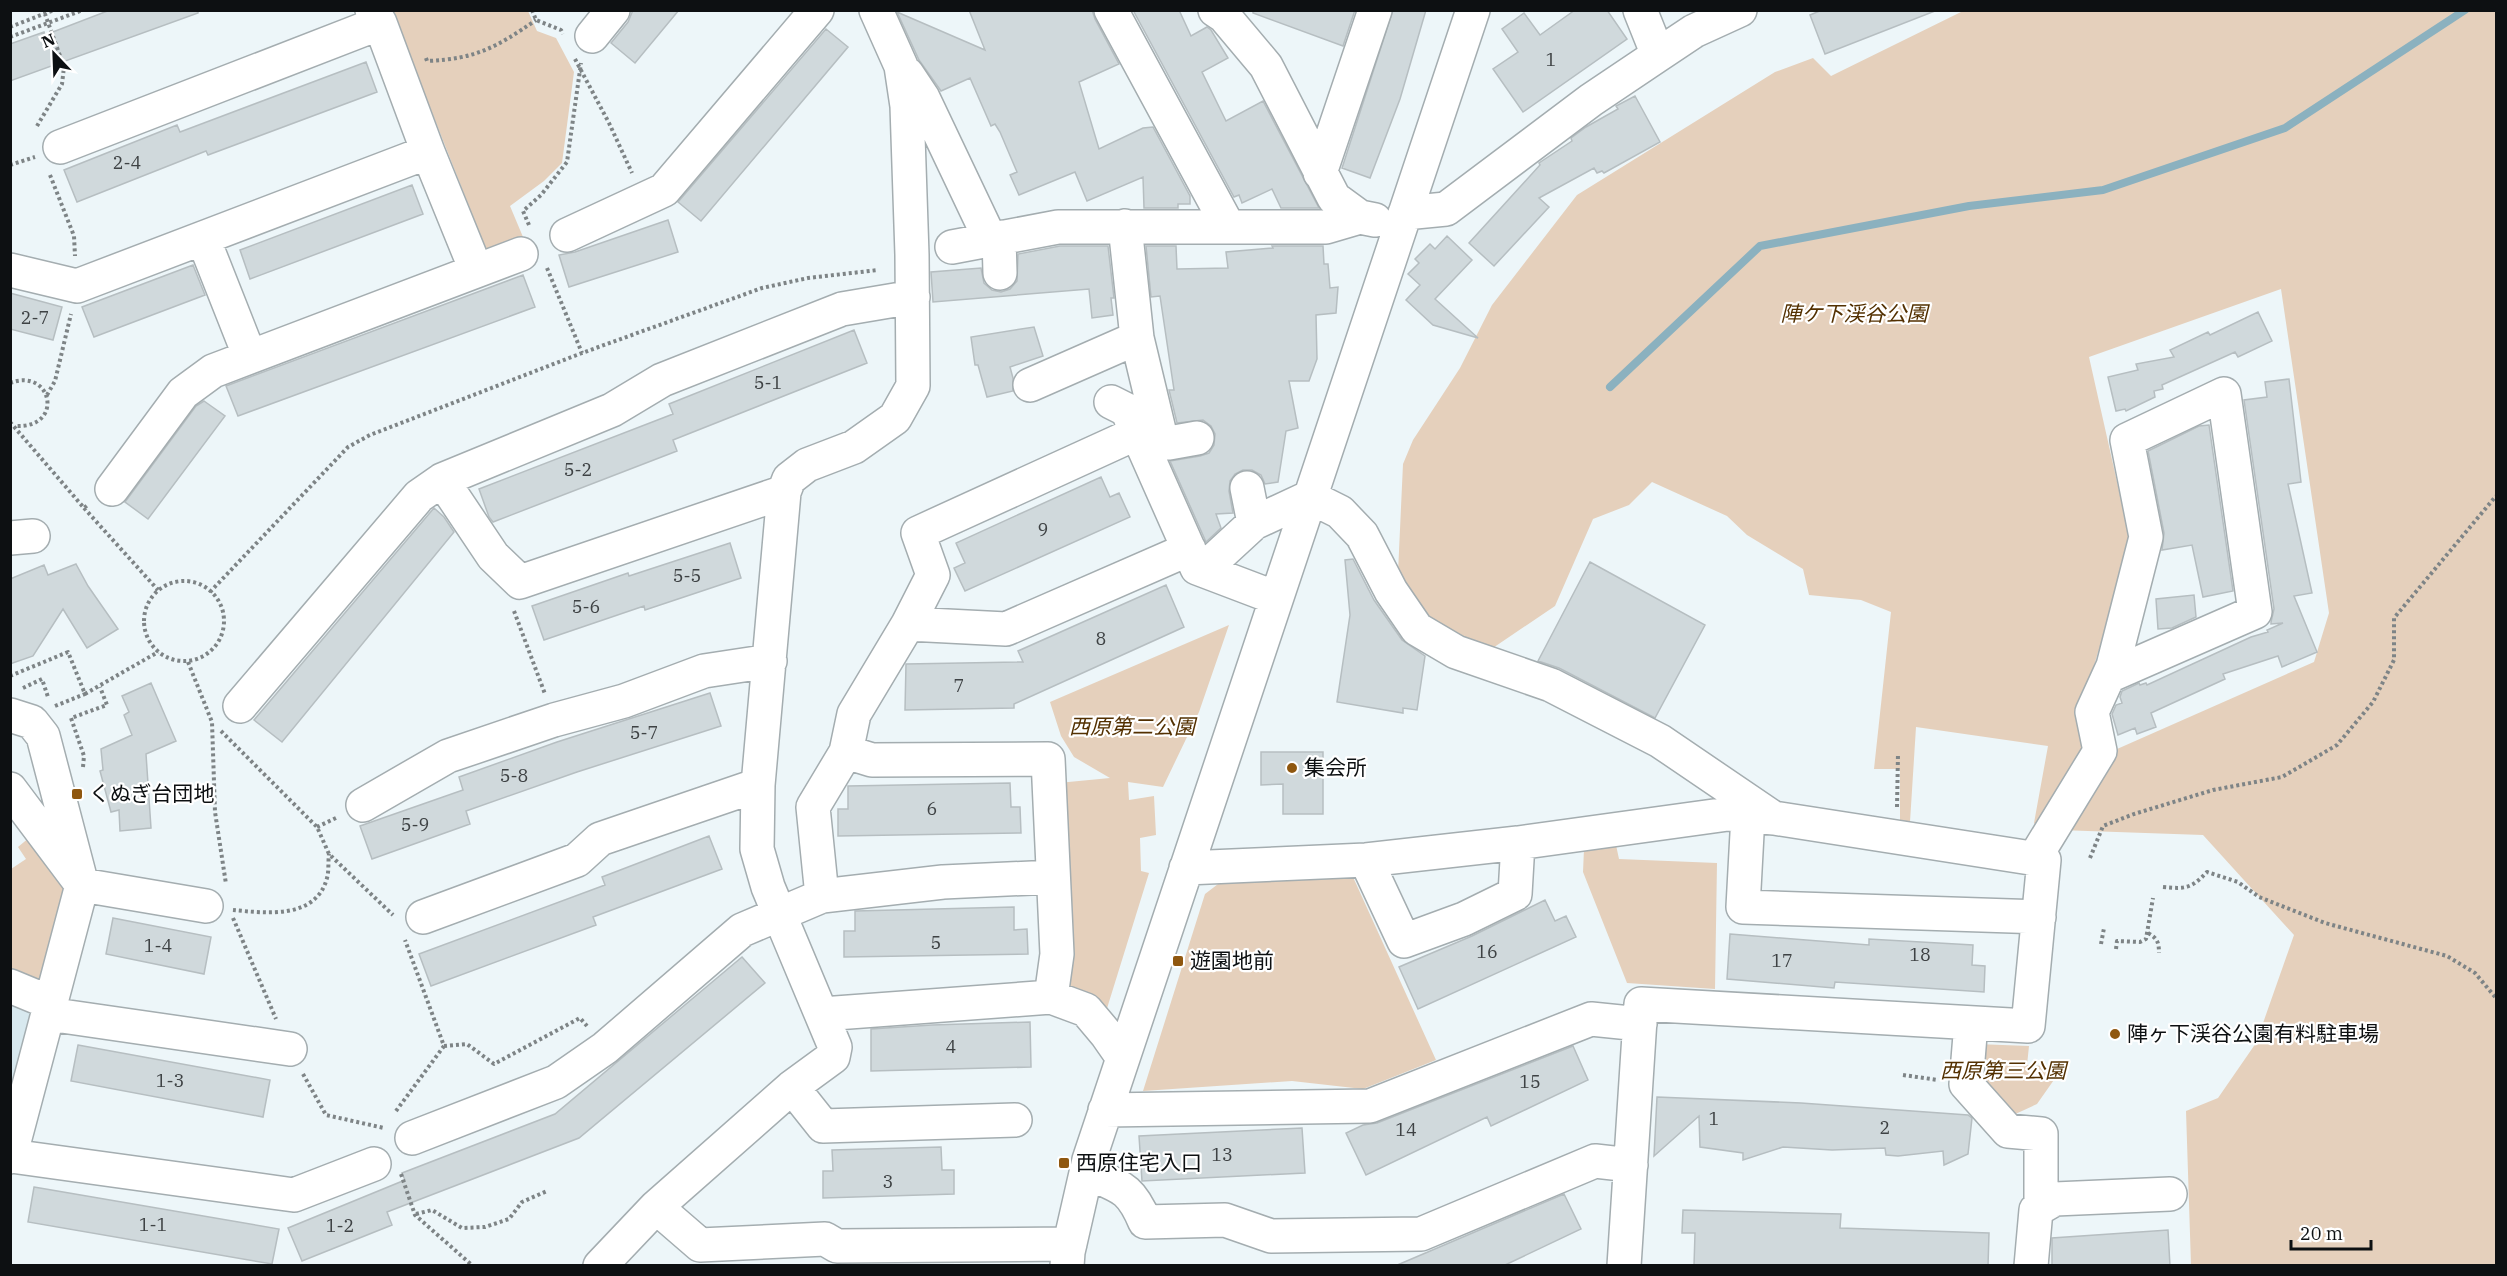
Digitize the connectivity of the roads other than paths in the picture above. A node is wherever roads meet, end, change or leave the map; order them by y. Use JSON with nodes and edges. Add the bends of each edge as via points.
{"nodes":[{"id":1,"x":613,"y":10,"type":"edge"},
{"id":2,"x":817,"y":10,"type":"edge"},
{"id":3,"x":876,"y":10,"type":"edge"},
{"id":4,"x":1112,"y":10,"type":"edge"},
{"id":5,"x":1215,"y":10,"type":"edge"},
{"id":6,"x":1375,"y":10,"type":"edge"},
{"id":7,"x":1473,"y":10,"type":"edge"},
{"id":8,"x":1640,"y":10,"type":"edge"},
{"id":9,"x":1740,"y":10,"type":"edge"},
{"id":10,"x":376,"y":17,"type":"edge"},
{"id":11,"x":576,"y":42,"type":"road end"},
{"id":12,"x":1658,"y":55,"type":"junction"},
{"id":13,"x":901,"y":66,"type":"junction"},
{"id":14,"x":47,"y":148,"type":"road end"},
{"id":15,"x":428,"y":152,"type":"junction"},
{"id":16,"x":1320,"y":173,"type":"junction"},
{"id":17,"x":1360,"y":217,"type":"junction"},
{"id":18,"x":1402,"y":220,"type":"junction"},
{"id":19,"x":1125,"y":226,"type":"junction"},
{"id":20,"x":1228,"y":226,"type":"junction"},
{"id":21,"x":567,"y":236,"type":"dead end"},
{"id":22,"x":203,"y":238,"type":"junction"},
{"id":23,"x":994,"y":238,"type":"junction"},
{"id":24,"x":521,"y":254,"type":"dead end"},
{"id":25,"x":919,"y":256,"type":"junction"},
{"id":26,"x":10,"y":270,"type":"edge"},
{"id":27,"x":476,"y":270,"type":"junction"},
{"id":28,"x":1000,"y":273,"type":"dead end"},
{"id":29,"x":913,"y":297,"type":"junction"},
{"id":30,"x":1137,"y":338,"type":"junction"},
{"id":31,"x":250,"y":357,"type":"junction"},
{"id":32,"x":1030,"y":385,"type":"dead end"},
{"id":33,"x":1111,"y":402,"type":"dead end"},
{"id":34,"x":1146,"y":437,"type":"junction"},
{"id":35,"x":1197,"y":438,"type":"dead end"},
{"id":36,"x":442,"y":480,"type":"junction"},
{"id":37,"x":1247,"y":488,"type":"dead end"},
{"id":38,"x":112,"y":489,"type":"road end"},
{"id":39,"x":784,"y":492,"type":"junction"},
{"id":40,"x":1310,"y":497,"type":"junction"},
{"id":41,"x":1254,"y":523,"type":"junction"},
{"id":42,"x":1196,"y":560,"type":"junction"},
{"id":43,"x":1276,"y":598,"type":"junction"},
{"id":44,"x":908,"y":624,"type":"junction"},
{"id":45,"x":770,"y":661,"type":"junction"},
{"id":46,"x":2109,"y":676,"type":"junction"},
{"id":47,"x":240,"y":706,"type":"dead end"},
{"id":48,"x":10,"y":715,"type":"edge"},
{"id":49,"x":846,"y":752,"type":"junction"},
{"id":50,"x":758,"y":785,"type":"junction"},
{"id":51,"x":10,"y":789,"type":"edge"},
{"id":52,"x":363,"y":805,"type":"dead end"},
{"id":53,"x":1761,"y":817,"type":"junction"},
{"id":54,"x":1518,"y":843,"type":"junction"},
{"id":55,"x":2034,"y":859,"type":"junction"},
{"id":56,"x":1366,"y":860,"type":"junction"},
{"id":57,"x":1186,"y":868,"type":"junction"},
{"id":58,"x":1053,"y":877,"type":"junction"},
{"id":59,"x":82,"y":885,"type":"junction"},
{"id":60,"x":822,"y":896,"type":"junction"},
{"id":61,"x":216,"y":897,"type":"road end"},
{"id":62,"x":778,"y":913,"type":"junction"},
{"id":63,"x":2039,"y":917,"type":"junction"},
{"id":64,"x":408,"y":924,"type":"road end"},
{"id":65,"x":10,"y":986,"type":"edge"},
{"id":66,"x":1051,"y":997,"type":"junction"},
{"id":67,"x":50,"y":1008,"type":"junction"},
{"id":68,"x":822,"y":1014,"type":"junction"},
{"id":69,"x":1971,"y":1023,"type":"junction"},
{"id":70,"x":1640,"y":1024,"type":"junction"},
{"id":71,"x":290,"y":1049,"type":"road end"},
{"id":72,"x":1123,"y":1059,"type":"junction"},
{"id":73,"x":792,"y":1087,"type":"junction"},
{"id":74,"x":1105,"y":1110,"type":"junction"},
{"id":75,"x":1015,"y":1120,"type":"dead end"},
{"id":76,"x":11,"y":1156,"type":"edge"},
{"id":77,"x":1631,"y":1165,"type":"junction"},
{"id":78,"x":1086,"y":1172,"type":"junction"},
{"id":79,"x":2170,"y":1194,"type":"dead end"},
{"id":80,"x":657,"y":1207,"type":"junction"},
{"id":81,"x":2041,"y":1207,"type":"junction"},
{"id":82,"x":1068,"y":1255,"type":"edge"},
{"id":83,"x":600,"y":1266,"type":"edge"},
{"id":84,"x":1624,"y":1266,"type":"edge"},
{"id":85,"x":2031,"y":1266,"type":"edge"}],
"edges":[{"from":1,"to":11,"type":"street"},
{"from":2,"to":21,"type":"street","via":[[664,190]]},
{"from":3,"to":13,"type":"street"},
{"from":4,"to":20,"type":"street"},
{"from":5,"to":16,"type":"street","via":[[1266,66]]},
{"from":6,"to":16,"type":"street"},
{"from":7,"to":18,"type":"street"},
{"from":8,"to":12,"type":"street"},
{"from":9,"to":12,"type":"street","via":[[1694,31]]},
{"from":10,"to":14,"type":"street"},
{"from":10,"to":15,"type":"street"},
{"from":12,"to":18,"type":"street","via":[[1446,209]]},
{"from":13,"to":23,"type":"street","via":[[923,98]]},
{"from":13,"to":25,"type":"street"},
{"from":15,"to":22,"type":"street"},
{"from":15,"to":27,"type":"street"},
{"from":16,"to":17,"type":"street","via":[[1334,198]]},
{"from":17,"to":18,"type":"street"},
{"from":17,"to":20,"type":"street","via":[[1326,227]]},
{"from":18,"to":40,"type":"street"},
{"from":19,"to":20,"type":"street"},
{"from":19,"to":23,"type":"street","via":[[1058,227]]},
{"from":19,"to":30,"type":"street"},
{"from":22,"to":26,"type":"street","via":[[77,286]]},
{"from":22,"to":31,"type":"street"},
{"from":23,"to":25,"type":"street"},
{"from":23,"to":28,"type":"street"},
{"from":24,"to":27,"type":"street"},
{"from":25,"to":29,"type":"street"},
{"from":27,"to":31,"type":"street"},
{"from":29,"to":36,"type":"street","via":[[842,309],[662,380],[612,410]]},
{"from":29,"to":39,"type":"street","via":[[914,386],[895,418],[854,447],[807,465],[789,479]]},
{"from":30,"to":32,"type":"street"},
{"from":30,"to":34,"type":"street"},
{"from":31,"to":38,"type":"street","via":[[213,371],[183,393]]},
{"from":33,"to":34,"type":"street","via":[[1127,410]]},
{"from":34,"to":35,"type":"street","via":[[1168,443]]},
{"from":34,"to":42,"type":"street"},
{"from":34,"to":44,"type":"street","via":[[918,533],[933,575]]},
{"from":36,"to":39,"type":"street","via":[[493,556],[520,582]]},
{"from":36,"to":47,"type":"street","via":[[419,496]]},
{"from":37,"to":41,"type":"street"},
{"from":39,"to":45,"type":"street"},
{"from":40,"to":41,"type":"street"},
{"from":40,"to":43,"type":"street"},
{"from":40,"to":53,"type":"street","via":[[1340,512],[1362,535],[1391,591],[1417,629],[1456,652],[1551,685],[1660,741]]},
{"from":41,"to":42,"type":"street"},
{"from":42,"to":43,"type":"street"},
{"from":42,"to":44,"type":"street","via":[[1006,629]]},
{"from":43,"to":57,"type":"street"},
{"from":44,"to":49,"type":"street","via":[[854,714]]},
{"from":45,"to":50,"type":"street"},
{"from":45,"to":52,"type":"street","via":[[704,671],[624,701],[448,756]]},
{"from":46,"to":46,"type":"street","via":[[2146,537],[2127,440],[2224,394],[2255,612]]},
{"from":46,"to":55,"type":"street","via":[[2092,712],[2100,751]]},
{"from":48,"to":59,"type":"street","via":[[32,722],[43,736]]},
{"from":49,"to":58,"type":"street","via":[[872,760],[1048,759]]},
{"from":49,"to":60,"type":"street","via":[[813,807]]},
{"from":50,"to":62,"type":"street","via":[[757,849]]},
{"from":50,"to":64,"type":"street","via":[[600,840],[577,860]]},
{"from":51,"to":59,"type":"street"},
{"from":53,"to":54,"type":"street","via":[[1728,814]]},
{"from":53,"to":55,"type":"street"},
{"from":53,"to":63,"type":"street","via":[[1743,907]]},
{"from":54,"to":56,"type":"street"},
{"from":54,"to":56,"type":"street","via":[[1515,894],[1464,919],[1404,941]]},
{"from":55,"to":63,"type":"street","via":[[2044,860]]},
{"from":56,"to":57,"type":"street"},
{"from":57,"to":72,"type":"street"},
{"from":58,"to":60,"type":"street","via":[[943,882]]},
{"from":58,"to":66,"type":"street","via":[[1057,954]]},
{"from":59,"to":61,"type":"street"},
{"from":59,"to":67,"type":"street"},
{"from":60,"to":62,"type":"street"},
{"from":62,"to":68,"type":"street"},
{"from":62,"to":76,"type":"street","via":[[741,930],[605,1048],[556,1082],[392,1148],[294,1195]]},
{"from":63,"to":69,"type":"street","via":[[2028,1026]]},
{"from":65,"to":67,"type":"street"},
{"from":66,"to":68,"type":"street"},
{"from":66,"to":72,"type":"street","via":[[1086,1010]]},
{"from":67,"to":71,"type":"street"},
{"from":67,"to":76,"type":"street"},
{"from":68,"to":73,"type":"street","via":[[835,1047],[834,1057]]},
{"from":69,"to":70,"type":"street","via":[[1641,1004]]},
{"from":69,"to":81,"type":"street","via":[[1966,1084],[2008,1131],[2041,1134]]},
{"from":70,"to":74,"type":"street","via":[[1591,1019],[1370,1106]]},
{"from":70,"to":77,"type":"street"},
{"from":72,"to":74,"type":"street"},
{"from":73,"to":75,"type":"street","via":[[823,1126]]},
{"from":73,"to":80,"type":"street"},
{"from":74,"to":78,"type":"street"},
{"from":77,"to":78,"type":"street","via":[[1595,1161],[1421,1234],[1283,1236],[1271,1236],[1225,1220],[1145,1222],[1124,1189]]},
{"from":77,"to":84,"type":"street"},
{"from":78,"to":82,"type":"street"},
{"from":79,"to":81,"type":"street","via":[[2055,1199]]},
{"from":80,"to":82,"type":"street","via":[[700,1245],[825,1239],[837,1246]]},
{"from":80,"to":83,"type":"street"},
{"from":81,"to":85,"type":"street","via":[[2036,1210]]}]}
